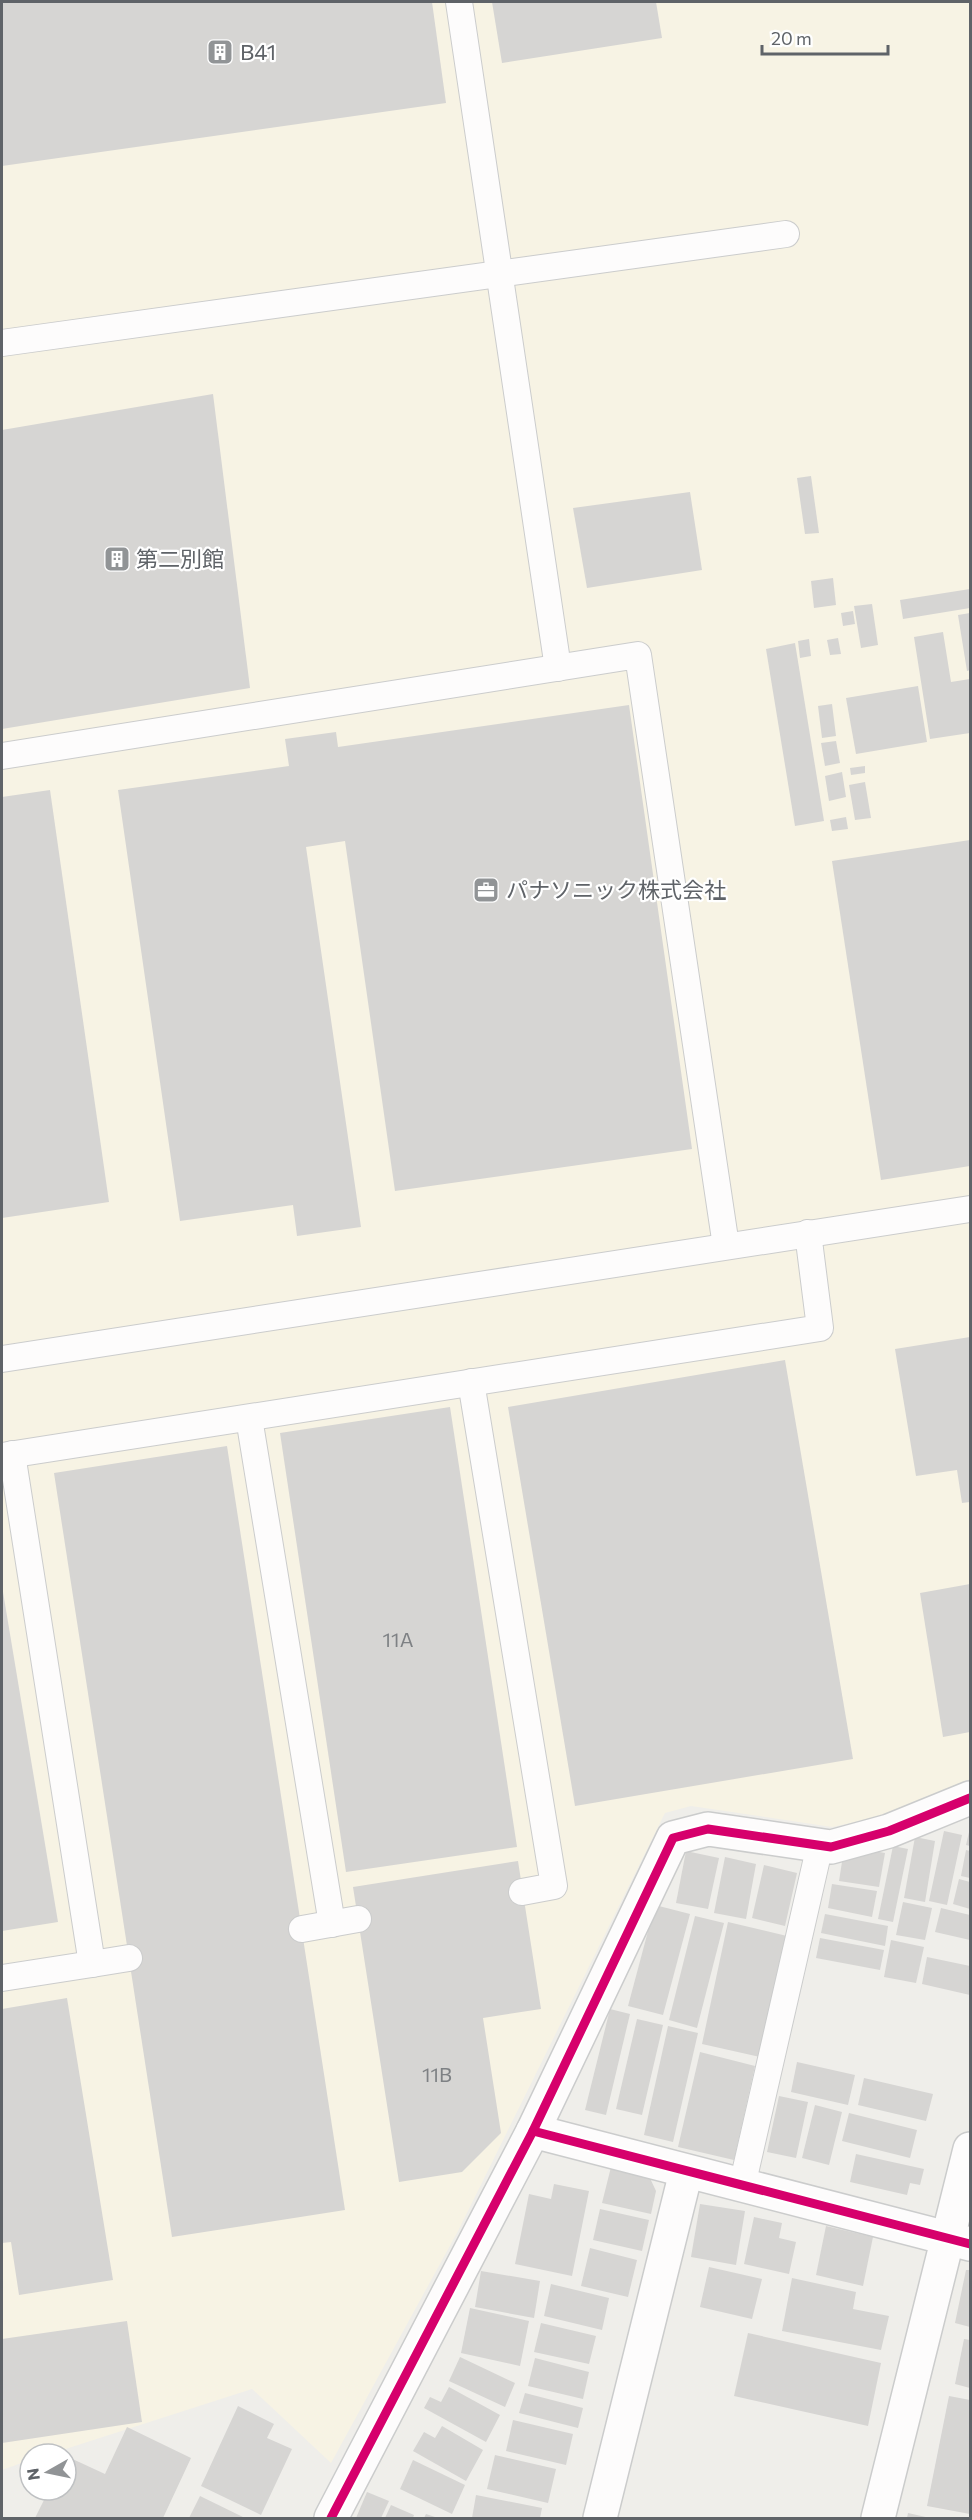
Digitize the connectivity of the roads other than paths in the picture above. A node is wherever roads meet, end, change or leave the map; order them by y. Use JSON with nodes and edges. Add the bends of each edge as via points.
{"nodes":[{"id":1,"x":459,"y":2,"type":"edge"},
{"id":2,"x":786,"y":234,"type":"dead end"},
{"id":3,"x":498,"y":272,"type":"junction"},
{"id":4,"x":2,"y":343,"type":"edge"},
{"id":5,"x":558,"y":668,"type":"junction"},
{"id":6,"x":2,"y":756,"type":"edge"},
{"id":7,"x":970,"y":1209,"type":"edge"},
{"id":8,"x":808,"y":1233,"type":"junction"},
{"id":9,"x":726,"y":1246,"type":"junction"},
{"id":10,"x":2,"y":1359,"type":"edge"},
{"id":11,"x":471,"y":1382,"type":"junction"},
{"id":12,"x":249,"y":1418,"type":"junction"},
{"id":13,"x":7,"y":1455,"type":"edge"},
{"id":14,"x":970,"y":1798,"type":"edge"},
{"id":15,"x":820,"y":1845,"type":"junction"},
{"id":16,"x":522,"y":1892,"type":"dead end"},
{"id":17,"x":358,"y":1919,"type":"dead end"},
{"id":18,"x":332,"y":1924,"type":"junction"},
{"id":19,"x":302,"y":1929,"type":"dead end"},
{"id":20,"x":129,"y":1958,"type":"dead end"},
{"id":21,"x":92,"y":1964,"type":"junction"},
{"id":22,"x":2,"y":1978,"type":"edge"},
{"id":23,"x":533,"y":2131,"type":"junction"},
{"id":24,"x":970,"y":2149,"type":"edge"},
{"id":25,"x":686,"y":2172,"type":"junction"},
{"id":26,"x":742,"y":2186,"type":"junction"},
{"id":27,"x":959,"y":2241,"type":"edge"},
{"id":28,"x":331,"y":2518,"type":"edge"},
{"id":29,"x":600,"y":2518,"type":"edge"},
{"id":30,"x":878,"y":2518,"type":"edge"}],
"edges":[{"from":1,"to":3,"type":"lane"},
{"from":2,"to":3,"type":"lane"},
{"from":3,"to":4,"type":"lane"},
{"from":3,"to":5,"type":"lane"},
{"from":5,"to":6,"type":"lane"},
{"from":5,"to":9,"type":"lane","via":[[638,656]]},
{"from":7,"to":8,"type":"lane"},
{"from":8,"to":9,"type":"lane"},
{"from":8,"to":11,"type":"lane","via":[[820,1328]]},
{"from":9,"to":10,"type":"lane"},
{"from":11,"to":12,"type":"lane"},
{"from":11,"to":16,"type":"lane","via":[[554,1886]]},
{"from":12,"to":13,"type":"lane"},
{"from":12,"to":18,"type":"lane"},
{"from":13,"to":21,"type":"lane"},
{"from":14,"to":15,"type":"street","via":[[889,1832],[831,1847]]},
{"from":15,"to":23,"type":"street","via":[[708,1829],[673,1838]]},
{"from":15,"to":26,"type":"lane"},
{"from":17,"to":18,"type":"lane"},
{"from":18,"to":19,"type":"lane"},
{"from":20,"to":21,"type":"lane"},
{"from":21,"to":22,"type":"lane"},
{"from":23,"to":25,"type":"street"},
{"from":23,"to":28,"type":"street"},
{"from":24,"to":27,"type":"street"},
{"from":25,"to":26,"type":"street"},
{"from":25,"to":29,"type":"street"},
{"from":26,"to":27,"type":"street"},
{"from":27,"to":30,"type":"street"}]}
